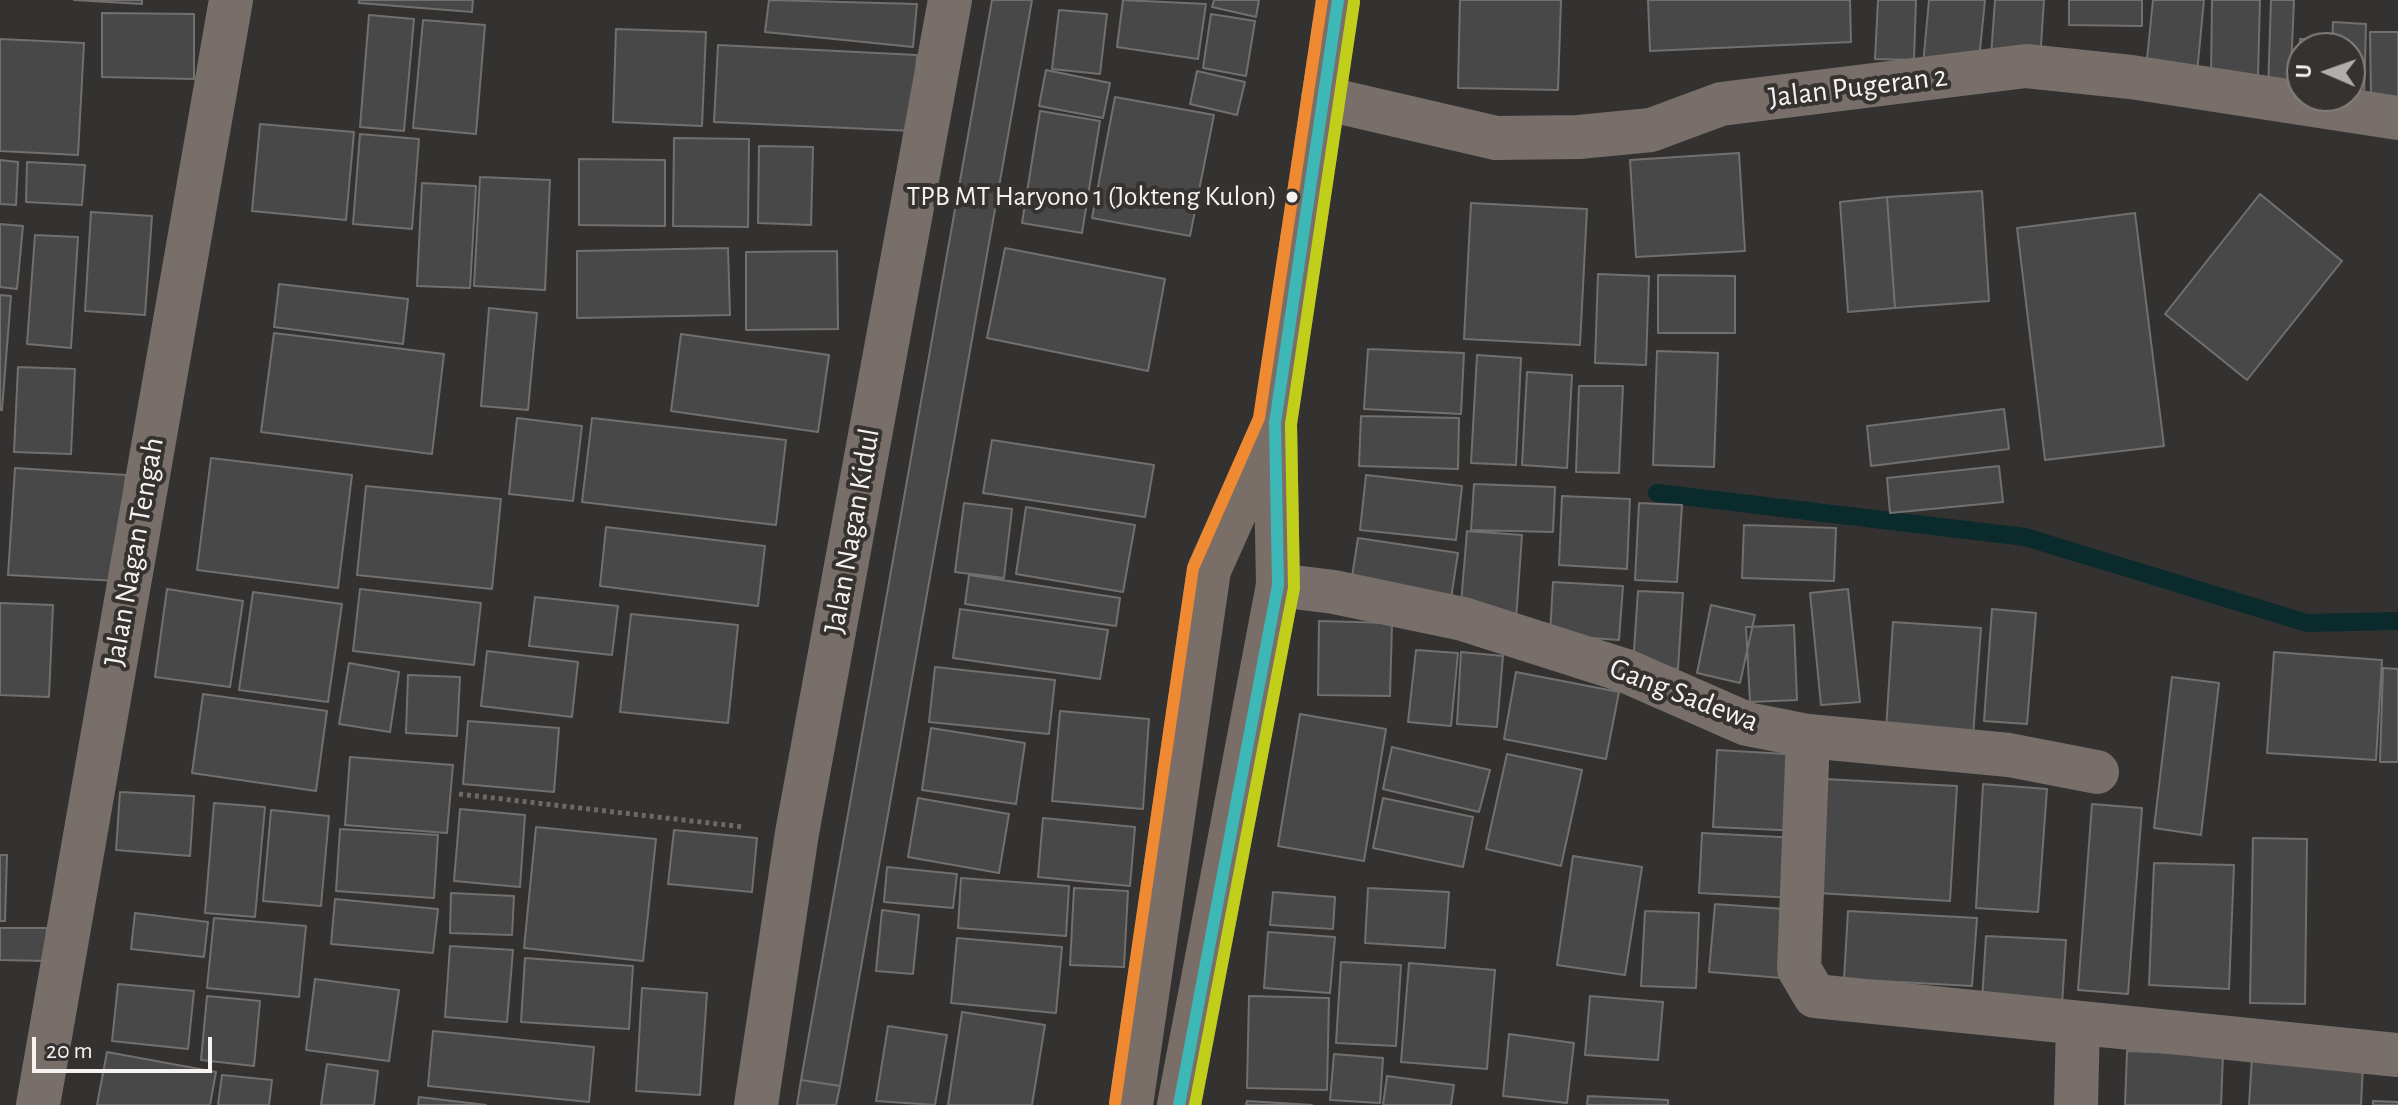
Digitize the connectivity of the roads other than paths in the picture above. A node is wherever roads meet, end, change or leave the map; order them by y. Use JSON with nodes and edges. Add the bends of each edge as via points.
{"nodes":[{"id":1,"x":231,"y":0,"type":"edge"},
{"id":2,"x":950,"y":0,"type":"edge"},
{"id":3,"x":1338,"y":0,"type":"edge"},
{"id":4,"x":1323,"y":98,"type":"junction"},
{"id":5,"x":2398,"y":118,"type":"edge"},
{"id":6,"x":1275,"y":423,"type":"junction"},
{"id":7,"x":1278,"y":585,"type":"junction"},
{"id":8,"x":1808,"y":736,"type":"junction"},
{"id":9,"x":2097,"y":772,"type":"dead end"},
{"id":10,"x":2078,"y":1023,"type":"junction"},
{"id":11,"x":2398,"y":1055,"type":"edge"},
{"id":12,"x":760,"y":1084,"type":"edge"},
{"id":13,"x":38,"y":1105,"type":"edge"},
{"id":14,"x":1131,"y":1105,"type":"edge"},
{"id":15,"x":1179,"y":1105,"type":"edge"},
{"id":16,"x":2076,"y":1105,"type":"edge"}],
"edges":[{"from":1,"to":13,"type":"street","name":"Jalan Nagan Tengah"},
{"from":2,"to":12,"type":"street","name":"Jalan Nagan Kidul","via":[[797,833]]},
{"from":3,"to":4,"type":"main road"},
{"from":4,"to":5,"type":"street","name":"Jalan Pugeran 2","via":[[1496,138],[1579,137],[1651,130],[1721,104],[2026,66]]},
{"from":4,"to":6,"type":"main road"},
{"from":6,"to":7,"type":"main road"},
{"from":6,"to":14,"type":"main road","via":[[1209,570]]},
{"from":7,"to":8,"type":"street","name":"Gang Sadewa","via":[[1463,619],[1626,671],[1747,724]]},
{"from":7,"to":15,"type":"main road"},
{"from":8,"to":9,"type":"street","name":"Gang Sadewa","via":[[2009,755]]},
{"from":8,"to":10,"type":"street","via":[[1799,969],[1815,996]]},
{"from":10,"to":11,"type":"street"},
{"from":10,"to":16,"type":"street"}]}
